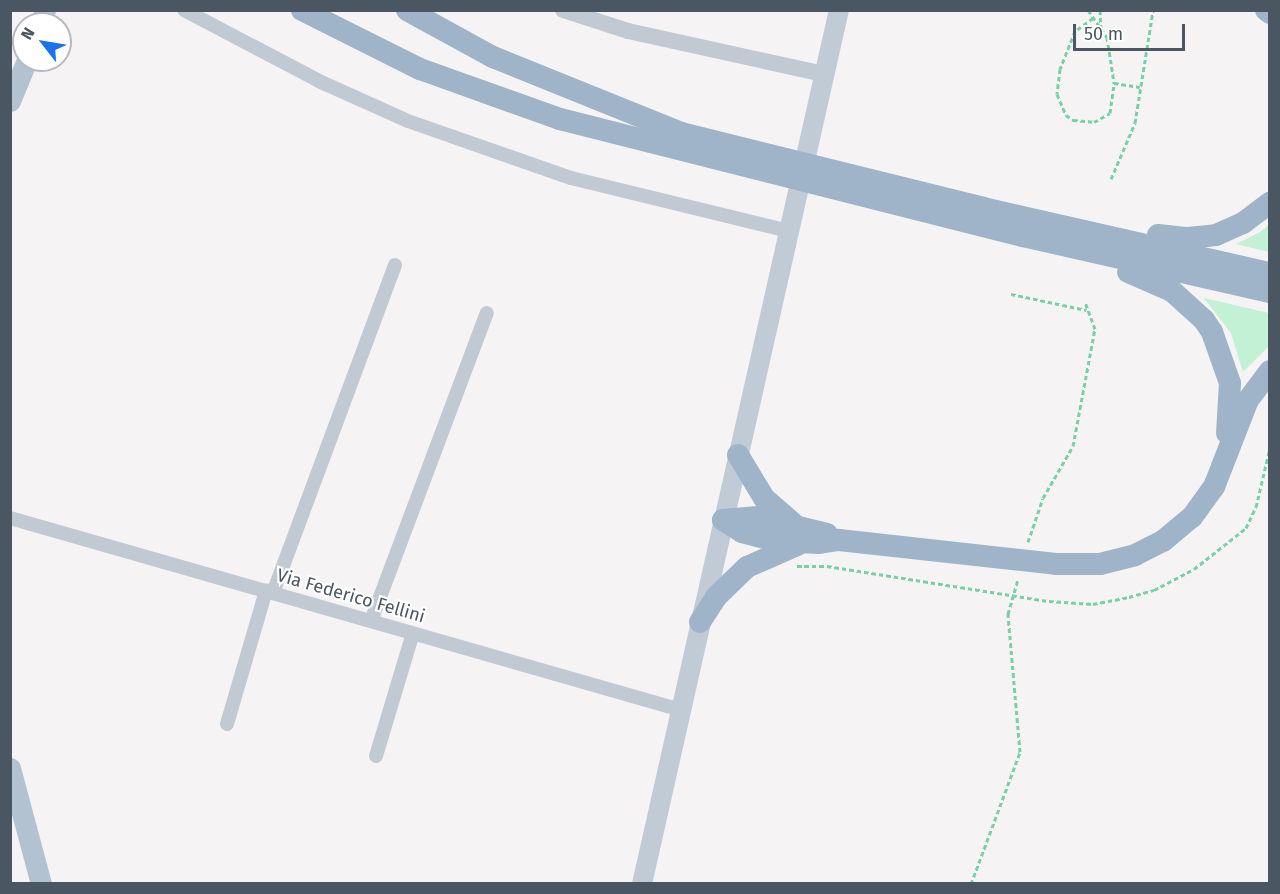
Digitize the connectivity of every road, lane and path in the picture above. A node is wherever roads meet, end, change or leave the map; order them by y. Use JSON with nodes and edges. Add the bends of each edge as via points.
{"nodes":[{"id":1,"x":184,"y":10,"type":"edge"},
{"id":2,"x":302,"y":10,"type":"edge"},
{"id":3,"x":407,"y":10,"type":"edge"},
{"id":4,"x":563,"y":10,"type":"edge"},
{"id":5,"x":839,"y":10,"type":"edge"},
{"id":6,"x":1088,"y":10,"type":"edge"},
{"id":7,"x":1100,"y":10,"type":"edge"},
{"id":8,"x":1153,"y":10,"type":"edge"},
{"id":9,"x":1093,"y":18,"type":"junction"},
{"id":10,"x":1101,"y":27,"type":"junction"},
{"id":11,"x":22,"y":72,"type":"edge"},
{"id":12,"x":824,"y":74,"type":"junction"},
{"id":13,"x":1114,"y":83,"type":"junction"},
{"id":14,"x":1140,"y":87,"type":"junction"},
{"id":15,"x":11,"y":98,"type":"edge"},
{"id":16,"x":754,"y":160,"type":"junction"},
{"id":17,"x":1112,"y":179,"type":"dead end"},
{"id":18,"x":865,"y":188,"type":"junction"},
{"id":19,"x":1269,"y":203,"type":"edge"},
{"id":20,"x":997,"y":211,"type":"junction"},
{"id":21,"x":789,"y":231,"type":"junction"},
{"id":22,"x":1023,"y":236,"type":"junction"},
{"id":23,"x":395,"y":265,"type":"dead end"},
{"id":24,"x":1269,"y":273,"type":"edge"},
{"id":25,"x":1269,"y":292,"type":"edge"},
{"id":26,"x":1011,"y":294,"type":"dead end"},
{"id":27,"x":1085,"y":302,"type":"dead end"},
{"id":28,"x":1086,"y":310,"type":"junction"},
{"id":29,"x":487,"y":313,"type":"dead end"},
{"id":30,"x":1269,"y":371,"type":"edge"},
{"id":31,"x":738,"y":455,"type":"junction"},
{"id":32,"x":1223,"y":463,"type":"junction"},
{"id":33,"x":10,"y":518,"type":"edge"},
{"id":34,"x":723,"y":520,"type":"junction"},
{"id":35,"x":802,"y":534,"type":"junction"},
{"id":36,"x":1027,"y":547,"type":"dead end"},
{"id":37,"x":1020,"y":573,"type":"dead end"},
{"id":38,"x":270,"y":592,"type":"junction"},
{"id":39,"x":371,"y":621,"type":"junction"},
{"id":40,"x":700,"y":622,"type":"junction"},
{"id":41,"x":412,"y":633,"type":"junction"},
{"id":42,"x":681,"y":710,"type":"junction"},
{"id":43,"x":227,"y":724,"type":"dead end"},
{"id":44,"x":376,"y":756,"type":"dead end"},
{"id":45,"x":10,"y":768,"type":"edge"},
{"id":46,"x":40,"y":884,"type":"edge"},
{"id":47,"x":642,"y":884,"type":"edge"},
{"id":48,"x":971,"y":884,"type":"edge"}],
"edges":[{"from":1,"to":21,"type":"street","via":[[321,82],[408,121],[571,178]]},
{"from":2,"to":16,"type":"highway","via":[[420,69],[503,102],[643,143]]},
{"from":3,"to":16,"type":"highway","via":[[493,57],[572,92]]},
{"from":4,"to":12,"type":"street","via":[[628,31]]},
{"from":5,"to":12,"type":"main road"},
{"from":6,"to":9,"type":"path"},
{"from":7,"to":10,"type":"path"},
{"from":8,"to":14,"type":"path"},
{"from":9,"to":10,"type":"path"},
{"from":9,"to":13,"type":"path","via":[[1075,31],[1063,58],[1057,81],[1060,104],[1073,120],[1103,119],[1113,102]]},
{"from":10,"to":13,"type":"path","via":[[1107,37]]},
{"from":11,"to":15,"type":"main road"},
{"from":12,"to":21,"type":"main road"},
{"from":13,"to":14,"type":"path"},
{"from":14,"to":17,"type":"path","via":[[1128,145]]},
{"from":16,"to":18,"type":"highway"},
{"from":18,"to":20,"type":"highway"},
{"from":18,"to":22,"type":"highway"},
{"from":19,"to":20,"type":"highway","via":[[1243,223],[1216,235],[1188,238],[1060,213]]},
{"from":20,"to":24,"type":"highway"},
{"from":21,"to":31,"type":"main road"},
{"from":22,"to":25,"type":"highway"},
{"from":22,"to":32,"type":"highway","via":[[1074,261],[1152,279],[1204,320],[1219,345],[1230,383]]},
{"from":23,"to":38,"type":"street"},
{"from":26,"to":28,"type":"path"},
{"from":27,"to":28,"type":"path"},
{"from":28,"to":36,"type":"path","via":[[1093,316],[1095,329],[1073,446],[1043,498]]},
{"from":29,"to":39,"type":"street"},
{"from":30,"to":32,"type":"highway","via":[[1248,399]]},
{"from":31,"to":34,"type":"main road"},
{"from":31,"to":35,"type":"highway","via":[[764,498]]},
{"from":32,"to":35,"type":"highway","via":[[1214,487],[1192,517],[1163,541],[1134,555],[1100,564],[1056,564]]},
{"from":33,"to":38,"type":"street","name":"Via Federico Fellini"},
{"from":34,"to":35,"type":"highway","via":[[758,517]]},
{"from":34,"to":40,"type":"main road"},
{"from":35,"to":40,"type":"highway","via":[[747,567],[716,597]]},
{"from":37,"to":48,"type":"path","via":[[1008,614],[1020,752]]},
{"from":38,"to":39,"type":"street","name":"Via Federico Fellini"},
{"from":38,"to":43,"type":"street"},
{"from":39,"to":41,"type":"street","name":"Via Federico Fellini"},
{"from":40,"to":42,"type":"main road"},
{"from":41,"to":42,"type":"street","name":"Via Federico Fellini"},
{"from":41,"to":44,"type":"street"},
{"from":42,"to":47,"type":"main road"},
{"from":45,"to":46,"type":"main road"}]}
